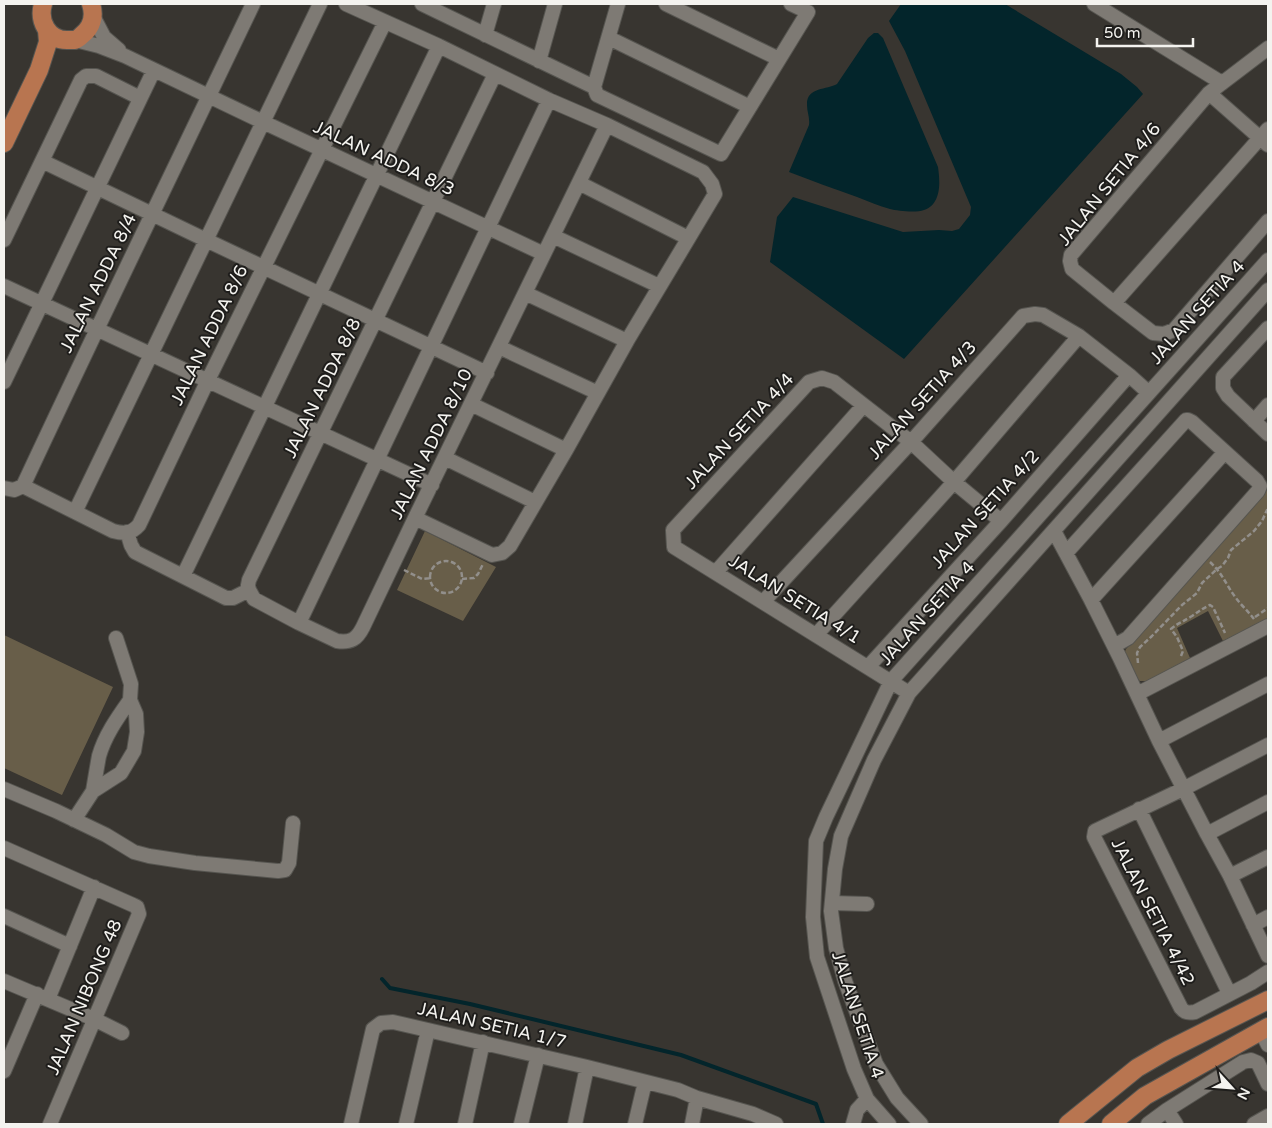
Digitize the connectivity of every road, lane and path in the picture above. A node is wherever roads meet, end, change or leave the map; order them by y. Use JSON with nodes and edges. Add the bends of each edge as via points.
{"nodes":[{"id":1,"x":42,"y":4,"type":"edge"},
{"id":2,"x":253,"y":4,"type":"edge"},
{"id":3,"x":320,"y":4,"type":"edge"},
{"id":4,"x":346,"y":4,"type":"edge"},
{"id":5,"x":422,"y":4,"type":"edge"},
{"id":6,"x":494,"y":4,"type":"edge"},
{"id":7,"x":555,"y":4,"type":"edge"},
{"id":8,"x":618,"y":4,"type":"edge"},
{"id":9,"x":666,"y":4,"type":"edge"},
{"id":10,"x":794,"y":4,"type":"edge"},
{"id":11,"x":1094,"y":4,"type":"edge"},
{"id":12,"x":93,"y":8,"type":"edge"},
{"id":13,"x":438,"y":8,"type":"edge"},
{"id":14,"x":385,"y":22,"type":"junction"},
{"id":15,"x":47,"y":30,"type":"junction"},
{"id":16,"x":485,"y":35,"type":"junction"},
{"id":17,"x":609,"y":38,"type":"junction"},
{"id":18,"x":70,"y":40,"type":"junction"},
{"id":19,"x":439,"y":46,"type":"junction"},
{"id":20,"x":1268,"y":48,"type":"edge"},
{"id":21,"x":125,"y":56,"type":"junction"},
{"id":22,"x":779,"y":59,"type":"junction"},
{"id":23,"x":539,"y":60,"type":"junction"},
{"id":24,"x":39,"y":70,"type":"junction"},
{"id":25,"x":154,"y":70,"type":"junction"},
{"id":26,"x":496,"y":74,"type":"junction"},
{"id":27,"x":1222,"y":83,"type":"junction"},
{"id":28,"x":594,"y":87,"type":"junction"},
{"id":29,"x":1209,"y":93,"type":"junction"},
{"id":30,"x":209,"y":96,"type":"junction"},
{"id":31,"x":140,"y":98,"type":"junction"},
{"id":32,"x":549,"y":100,"type":"junction"},
{"id":33,"x":750,"y":107,"type":"junction"},
{"id":34,"x":263,"y":122,"type":"junction"},
{"id":35,"x":607,"y":125,"type":"junction"},
{"id":36,"x":1266,"y":137,"type":"edge"},
{"id":37,"x":4,"y":144,"type":"edge"},
{"id":38,"x":322,"y":150,"type":"junction"},
{"id":39,"x":42,"y":161,"type":"junction"},
{"id":40,"x":376,"y":175,"type":"junction"},
{"id":41,"x":579,"y":183,"type":"junction"},
{"id":42,"x":98,"y":188,"type":"junction"},
{"id":43,"x":434,"y":202,"type":"junction"},
{"id":44,"x":153,"y":214,"type":"junction"},
{"id":45,"x":1268,"y":221,"type":"edge"},
{"id":46,"x":488,"y":228,"type":"junction"},
{"id":47,"x":553,"y":236,"type":"junction"},
{"id":48,"x":688,"y":238,"type":"junction"},
{"id":49,"x":4,"y":240,"type":"edge"},
{"id":50,"x":206,"y":240,"type":"junction"},
{"id":51,"x":544,"y":254,"type":"junction"},
{"id":52,"x":1268,"y":260,"type":"edge"},
{"id":53,"x":264,"y":267,"type":"junction"},
{"id":54,"x":4,"y":286,"type":"edge"},
{"id":55,"x":659,"y":286,"type":"junction"},
{"id":56,"x":1268,"y":290,"type":"edge"},
{"id":57,"x":319,"y":293,"type":"junction"},
{"id":58,"x":525,"y":293,"type":"junction"},
{"id":59,"x":41,"y":303,"type":"junction"},
{"id":60,"x":1114,"y":303,"type":"junction"},
{"id":61,"x":376,"y":320,"type":"junction"},
{"id":62,"x":1268,"y":328,"type":"edge"},
{"id":63,"x":96,"y":329,"type":"junction"},
{"id":64,"x":1079,"y":336,"type":"junction"},
{"id":65,"x":627,"y":341,"type":"junction"},
{"id":66,"x":432,"y":346,"type":"junction"},
{"id":67,"x":499,"y":347,"type":"junction"},
{"id":68,"x":151,"y":354,"type":"junction"},
{"id":69,"x":486,"y":373,"type":"junction"},
{"id":70,"x":1129,"y":375,"type":"junction"},
{"id":71,"x":208,"y":380,"type":"junction"},
{"id":72,"x":4,"y":382,"type":"edge"},
{"id":73,"x":1149,"y":393,"type":"junction"},
{"id":74,"x":598,"y":394,"type":"junction"},
{"id":75,"x":471,"y":404,"type":"junction"},
{"id":76,"x":1268,"y":405,"type":"edge"},
{"id":77,"x":863,"y":406,"type":"junction"},
{"id":78,"x":264,"y":407,"type":"junction"},
{"id":79,"x":1254,"y":421,"type":"junction"},
{"id":80,"x":321,"y":433,"type":"junction"},
{"id":81,"x":1268,"y":434,"type":"edge"},
{"id":82,"x":910,"y":442,"type":"junction"},
{"id":83,"x":566,"y":450,"type":"junction"},
{"id":84,"x":1225,"y":452,"type":"junction"},
{"id":85,"x":445,"y":458,"type":"junction"},
{"id":86,"x":377,"y":460,"type":"junction"},
{"id":87,"x":954,"y":482,"type":"junction"},
{"id":88,"x":432,"y":485,"type":"junction"},
{"id":89,"x":23,"y":486,"type":"junction"},
{"id":90,"x":4,"y":488,"type":"edge"},
{"id":91,"x":535,"y":502,"type":"junction"},
{"id":92,"x":1268,"y":510,"type":"edge"},
{"id":93,"x":75,"y":512,"type":"junction"},
{"id":94,"x":415,"y":518,"type":"junction"},
{"id":95,"x":1001,"y":521,"type":"junction"},
{"id":96,"x":673,"y":530,"type":"joint"},
{"id":97,"x":1054,"y":531,"type":"junction"},
{"id":98,"x":127,"y":532,"type":"junction"},
{"id":99,"x":495,"y":553,"type":"junction"},
{"id":100,"x":1066,"y":553,"type":"junction"},
{"id":101,"x":1206,"y":558,"type":"dead end"},
{"id":102,"x":393,"y":565,"type":"junction"},
{"id":103,"x":1217,"y":569,"type":"junction"},
{"id":104,"x":716,"y":572,"type":"junction"},
{"id":105,"x":183,"y":576,"type":"junction"},
{"id":106,"x":431,"y":578,"type":"junction"},
{"id":107,"x":462,"y":579,"type":"junction"},
{"id":108,"x":249,"y":590,"type":"junction"},
{"id":109,"x":1091,"y":600,"type":"junction"},
{"id":110,"x":763,"y":602,"type":"junction"},
{"id":111,"x":1268,"y":608,"type":"edge"},
{"id":112,"x":1253,"y":618,"type":"junction"},
{"id":113,"x":1247,"y":622,"type":"dead end"},
{"id":114,"x":299,"y":623,"type":"junction"},
{"id":115,"x":1262,"y":626,"type":"edge"},
{"id":116,"x":1228,"y":634,"type":"dead end"},
{"id":117,"x":816,"y":635,"type":"junction"},
{"id":118,"x":116,"y":638,"type":"dead end"},
{"id":119,"x":1114,"y":646,"type":"junction"},
{"id":120,"x":1179,"y":660,"type":"dead end"},
{"id":121,"x":868,"y":667,"type":"junction"},
{"id":122,"x":1141,"y":669,"type":"dead end"},
{"id":123,"x":891,"y":681,"type":"junction"},
{"id":124,"x":1268,"y":684,"type":"edge"},
{"id":125,"x":910,"y":693,"type":"junction"},
{"id":126,"x":1137,"y":694,"type":"junction"},
{"id":127,"x":130,"y":700,"type":"junction"},
{"id":128,"x":1159,"y":741,"type":"junction"},
{"id":129,"x":1268,"y":744,"type":"edge"},
{"id":130,"x":4,"y":789,"type":"edge"},
{"id":131,"x":1183,"y":789,"type":"junction"},
{"id":132,"x":93,"y":791,"type":"junction"},
{"id":133,"x":1268,"y":802,"type":"edge"},
{"id":134,"x":1139,"y":809,"type":"junction"},
{"id":135,"x":74,"y":820,"type":"junction"},
{"id":136,"x":293,"y":823,"type":"dead end"},
{"id":137,"x":1207,"y":834,"type":"junction"},
{"id":138,"x":4,"y":848,"type":"edge"},
{"id":139,"x":1268,"y":856,"type":"edge"},
{"id":140,"x":1230,"y":876,"type":"junction"},
{"id":141,"x":94,"y":887,"type":"junction"},
{"id":142,"x":832,"y":903,"type":"junction"},
{"id":143,"x":866,"y":904,"type":"dead end"},
{"id":144,"x":4,"y":916,"type":"edge"},
{"id":145,"x":1268,"y":917,"type":"edge"},
{"id":146,"x":1253,"y":925,"type":"junction"},
{"id":147,"x":70,"y":946,"type":"junction"},
{"id":148,"x":1268,"y":956,"type":"edge"},
{"id":149,"x":1268,"y":972,"type":"edge"},
{"id":150,"x":4,"y":980,"type":"edge"},
{"id":151,"x":1229,"y":993,"type":"junction"},
{"id":152,"x":43,"y":996,"type":"junction"},
{"id":153,"x":1268,"y":1000,"type":"edge"},
{"id":154,"x":1268,"y":1007,"type":"edge"},
{"id":155,"x":94,"y":1019,"type":"junction"},
{"id":156,"x":428,"y":1030,"type":"junction"},
{"id":157,"x":1206,"y":1032,"type":"junction"},
{"id":158,"x":122,"y":1033,"type":"dead end"},
{"id":159,"x":1266,"y":1034,"type":"edge"},
{"id":160,"x":483,"y":1042,"type":"junction"},
{"id":161,"x":538,"y":1055,"type":"junction"},
{"id":162,"x":587,"y":1067,"type":"junction"},
{"id":163,"x":4,"y":1071,"type":"edge"},
{"id":164,"x":645,"y":1082,"type":"junction"},
{"id":165,"x":1268,"y":1084,"type":"edge"},
{"id":166,"x":697,"y":1098,"type":"junction"},
{"id":167,"x":866,"y":1099,"type":"junction"},
{"id":168,"x":1167,"y":1110,"type":"junction"},
{"id":169,"x":1268,"y":1116,"type":"edge"},
{"id":170,"x":752,"y":1119,"type":"edge"},
{"id":171,"x":50,"y":1124,"type":"edge"},
{"id":172,"x":351,"y":1124,"type":"edge"},
{"id":173,"x":406,"y":1124,"type":"edge"},
{"id":174,"x":464,"y":1124,"type":"edge"},
{"id":175,"x":521,"y":1124,"type":"edge"},
{"id":176,"x":575,"y":1124,"type":"edge"},
{"id":177,"x":635,"y":1124,"type":"edge"},
{"id":178,"x":692,"y":1124,"type":"edge"},
{"id":179,"x":776,"y":1124,"type":"edge"},
{"id":180,"x":853,"y":1124,"type":"edge"},
{"id":181,"x":889,"y":1124,"type":"edge"},
{"id":182,"x":921,"y":1124,"type":"edge"},
{"id":183,"x":1068,"y":1124,"type":"edge"},
{"id":184,"x":1111,"y":1124,"type":"edge"},
{"id":185,"x":1148,"y":1124,"type":"edge"},
{"id":186,"x":1176,"y":1124,"type":"edge"},
{"id":187,"x":1254,"y":1124,"type":"edge"}],
"edges":[{"from":1,"to":15,"type":"main road","via":[[43,24]]},
{"from":2,"to":30,"type":"street","name":"JALAN ADDA 8/4"},
{"from":3,"to":34,"type":"street"},
{"from":4,"to":14,"type":"street"},
{"from":5,"to":13,"type":"street"},
{"from":6,"to":16,"type":"street"},
{"from":7,"to":23,"type":"street"},
{"from":8,"to":17,"type":"street"},
{"from":9,"to":22,"type":"street"},
{"from":10,"to":22,"type":"street","via":[[808,12]]},
{"from":11,"to":27,"type":"street"},
{"from":12,"to":18,"type":"main road","via":[[92,23],[88,29]]},
{"from":12,"to":21,"type":"street","via":[[104,37]]},
{"from":13,"to":16,"type":"street"},
{"from":14,"to":19,"type":"street"},
{"from":14,"to":38,"type":"street","name":"JALAN ADDA 8/6"},
{"from":15,"to":18,"type":"main road","via":[[58,38]]},
{"from":15,"to":24,"type":"main road","via":[[48,42]]},
{"from":16,"to":23,"type":"street"},
{"from":17,"to":28,"type":"street"},
{"from":17,"to":33,"type":"street"},
{"from":18,"to":21,"type":"street"},
{"from":18,"to":24,"type":"main road","via":[[56,48]]},
{"from":19,"to":26,"type":"street"},
{"from":19,"to":40,"type":"street"},
{"from":20,"to":27,"type":"street","name":"JALAN SETIA 4/6"},
{"from":21,"to":25,"type":"street","name":"JALAN ADDA 8/3"},
{"from":22,"to":33,"type":"street"},
{"from":23,"to":28,"type":"street"},
{"from":24,"to":37,"type":"main road"},
{"from":25,"to":30,"type":"street","name":"JALAN ADDA 8/3"},
{"from":25,"to":31,"type":"street"},
{"from":26,"to":32,"type":"street"},
{"from":26,"to":43,"type":"street","name":"JALAN ADDA 8/8"},
{"from":27,"to":29,"type":"street","name":"JALAN SETIA 4/6"},
{"from":28,"to":33,"type":"street","via":[[597,95],[721,154]]},
{"from":29,"to":36,"type":"street"},
{"from":29,"to":60,"type":"street","name":"JALAN SETIA 4/6","via":[[1071,255],[1072,268]]},
{"from":30,"to":34,"type":"street","name":"JALAN ADDA 8/3"},
{"from":30,"to":44,"type":"street","name":"JALAN ADDA 8/4"},
{"from":31,"to":39,"type":"street","via":[[96,76],[86,76],[80,80]]},
{"from":31,"to":42,"type":"street"},
{"from":32,"to":35,"type":"street"},
{"from":32,"to":46,"type":"street"},
{"from":34,"to":38,"type":"street","name":"JALAN ADDA 8/3"},
{"from":34,"to":50,"type":"street"},
{"from":35,"to":41,"type":"street","name":"JALAN ADDA 8/10"},
{"from":35,"to":48,"type":"street","via":[[703,172],[712,184],[715,194]]},
{"from":36,"to":60,"type":"street"},
{"from":38,"to":40,"type":"street","name":"JALAN ADDA 8/3"},
{"from":38,"to":53,"type":"street","name":"JALAN ADDA 8/6"},
{"from":39,"to":42,"type":"street"},
{"from":39,"to":49,"type":"street"},
{"from":40,"to":43,"type":"street","name":"JALAN ADDA 8/3"},
{"from":40,"to":57,"type":"street"},
{"from":41,"to":47,"type":"street","name":"JALAN ADDA 8/10"},
{"from":41,"to":48,"type":"street"},
{"from":42,"to":44,"type":"street"},
{"from":42,"to":59,"type":"street"},
{"from":43,"to":46,"type":"street","name":"JALAN ADDA 8/3"},
{"from":43,"to":61,"type":"street","name":"JALAN ADDA 8/8"},
{"from":44,"to":50,"type":"street"},
{"from":44,"to":63,"type":"street","name":"JALAN ADDA 8/4"},
{"from":45,"to":60,"type":"street","name":"JALAN SETIA 4/6","via":[[1174,330],[1153,334]]},
{"from":46,"to":51,"type":"street","name":"JALAN ADDA 8/3"},
{"from":46,"to":66,"type":"street"},
{"from":47,"to":51,"type":"street","name":"JALAN ADDA 8/10"},
{"from":47,"to":55,"type":"street"},
{"from":48,"to":55,"type":"street"},
{"from":50,"to":53,"type":"street"},
{"from":50,"to":68,"type":"street"},
{"from":51,"to":58,"type":"street","name":"JALAN ADDA 8/10"},
{"from":52,"to":73,"type":"street","name":"JALAN SETIA 4"},
{"from":53,"to":57,"type":"street"},
{"from":53,"to":71,"type":"street","name":"JALAN ADDA 8/6"},
{"from":54,"to":59,"type":"street"},
{"from":55,"to":65,"type":"street"},
{"from":56,"to":97,"type":"street","name":"JALAN SETIA 4"},
{"from":57,"to":61,"type":"street"},
{"from":57,"to":78,"type":"street"},
{"from":58,"to":65,"type":"street"},
{"from":58,"to":67,"type":"street","name":"JALAN ADDA 8/10"},
{"from":59,"to":63,"type":"street"},
{"from":59,"to":72,"type":"street"},
{"from":61,"to":66,"type":"street"},
{"from":61,"to":80,"type":"street","name":"JALAN ADDA 8/8"},
{"from":62,"to":79,"type":"street","via":[[1223,377],[1223,388],[1228,396]]},
{"from":63,"to":68,"type":"street"},
{"from":63,"to":89,"type":"street","name":"JALAN ADDA 8/4"},
{"from":64,"to":70,"type":"street","name":"JALAN SETIA 4/3"},
{"from":64,"to":82,"type":"street","name":"JALAN SETIA 4/3","via":[[1043,315],[1022,316]]},
{"from":64,"to":87,"type":"street"},
{"from":65,"to":74,"type":"street"},
{"from":66,"to":69,"type":"street"},
{"from":66,"to":86,"type":"street"},
{"from":67,"to":69,"type":"street","name":"JALAN ADDA 8/10"},
{"from":67,"to":74,"type":"street"},
{"from":68,"to":71,"type":"street"},
{"from":68,"to":93,"type":"street"},
{"from":69,"to":75,"type":"street","name":"JALAN ADDA 8/10"},
{"from":70,"to":73,"type":"street","name":"JALAN SETIA 4/3"},
{"from":70,"to":95,"type":"street","name":"JALAN SETIA 4/2"},
{"from":71,"to":78,"type":"street"},
{"from":71,"to":98,"type":"street","name":"JALAN ADDA 8/6","via":[[139,525],[134,531]]},
{"from":73,"to":123,"type":"street","name":"JALAN SETIA 4"},
{"from":74,"to":83,"type":"street"},
{"from":75,"to":83,"type":"street"},
{"from":75,"to":85,"type":"street","name":"JALAN ADDA 8/10"},
{"from":76,"to":79,"type":"street"},
{"from":77,"to":82,"type":"street","name":"JALAN SETIA 4/4"},
{"from":77,"to":96,"type":"street","name":"JALAN SETIA 4/4","via":[[834,382],[822,378],[809,382]]},
{"from":77,"to":104,"type":"street"},
{"from":78,"to":80,"type":"street"},
{"from":78,"to":105,"type":"street"},
{"from":79,"to":81,"type":"street"},
{"from":80,"to":86,"type":"street"},
{"from":80,"to":108,"type":"street","name":"JALAN ADDA 8/8","via":[[249,580]]},
{"from":82,"to":87,"type":"street","name":"JALAN SETIA 4/4"},
{"from":82,"to":110,"type":"street","name":"JALAN SETIA 4/3"},
{"from":83,"to":91,"type":"street"},
{"from":84,"to":100,"type":"street","via":[[1186,420]]},
{"from":84,"to":109,"type":"street"},
{"from":84,"to":119,"type":"street","via":[[1257,481],[1258,491],[1128,638]]},
{"from":85,"to":88,"type":"street","name":"JALAN ADDA 8/10"},
{"from":85,"to":91,"type":"street"},
{"from":86,"to":88,"type":"street"},
{"from":86,"to":114,"type":"street"},
{"from":87,"to":95,"type":"street","name":"JALAN SETIA 4/4"},
{"from":87,"to":117,"type":"street"},
{"from":88,"to":94,"type":"street","name":"JALAN ADDA 8/10"},
{"from":89,"to":90,"type":"street","via":[[14,490]]},
{"from":89,"to":93,"type":"street"},
{"from":91,"to":99,"type":"street","via":[[510,546]]},
{"from":92,"to":103,"type":"path","via":[[1262,522],[1231,550]]},
{"from":93,"to":98,"type":"street","via":[[113,531]]},
{"from":94,"to":99,"type":"street"},
{"from":94,"to":102,"type":"street","name":"JALAN ADDA 8/10"},
{"from":95,"to":121,"type":"street","name":"JALAN SETIA 4/2"},
{"from":96,"to":104,"type":"street","name":"JALAN SETIA 4/1","via":[[674,546]]},
{"from":97,"to":100,"type":"street"},
{"from":97,"to":125,"type":"street","name":"JALAN SETIA 4"},
{"from":98,"to":105,"type":"street","via":[[135,552]]},
{"from":99,"to":107,"type":"path","via":[[474,578]]},
{"from":100,"to":109,"type":"street"},
{"from":101,"to":103,"type":"path"},
{"from":102,"to":106,"type":"path","via":[[422,579]]},
{"from":102,"to":114,"type":"street","name":"JALAN ADDA 8/10","via":[[358,637],[337,641]]},
{"from":103,"to":112,"type":"path"},
{"from":103,"to":122,"type":"path","via":[[1202,583],[1197,593],[1140,647],[1137,653]]},
{"from":104,"to":110,"type":"street","name":"JALAN SETIA 4/1"},
{"from":105,"to":108,"type":"street","via":[[226,598]]},
{"from":106,"to":107,"type":"path","via":[[436,590],[447,593],[457,589]]},
{"from":106,"to":107,"type":"path","via":[[436,565],[446,561],[456,564]]},
{"from":108,"to":114,"type":"street","via":[[254,599]]},
{"from":109,"to":119,"type":"street"},
{"from":110,"to":117,"type":"street","name":"JALAN SETIA 4/1"},
{"from":111,"to":112,"type":"path"},
{"from":112,"to":113,"type":"path"},
{"from":112,"to":115,"type":"path"},
{"from":115,"to":126,"type":"street"},
{"from":116,"to":120,"type":"path","via":[[1213,607],[1200,609],[1171,629],[1183,651]]},
{"from":117,"to":121,"type":"street","name":"JALAN SETIA 4/1"},
{"from":118,"to":127,"type":"street","via":[[130,684]]},
{"from":119,"to":126,"type":"street"},
{"from":121,"to":123,"type":"street","name":"JALAN SETIA 4/1"},
{"from":123,"to":125,"type":"street","name":"JALAN SETIA 4/1"},
{"from":123,"to":167,"type":"street","name":"JALAN SETIA 4","via":[[816,842],[813,916],[817,957]]},
{"from":124,"to":128,"type":"street"},
{"from":125,"to":142,"type":"street","name":"JALAN SETIA 4","via":[[874,760],[841,836]]},
{"from":126,"to":128,"type":"street"},
{"from":127,"to":132,"type":"street","via":[[106,738]]},
{"from":127,"to":132,"type":"street","via":[[136,714],[134,750],[121,773]]},
{"from":128,"to":131,"type":"street"},
{"from":129,"to":131,"type":"street","name":"JALAN SETIA 4/42"},
{"from":130,"to":135,"type":"street"},
{"from":131,"to":134,"type":"street","name":"JALAN SETIA 4/42"},
{"from":131,"to":137,"type":"street"},
{"from":132,"to":135,"type":"street"},
{"from":133,"to":137,"type":"street"},
{"from":134,"to":151,"type":"street"},
{"from":134,"to":151,"type":"street","name":"JALAN SETIA 4/42","via":[[1095,831],[1094,837],[1181,1008],[1189,1013],[1195,1012]]},
{"from":135,"to":136,"type":"street","via":[[134,852],[149,856],[278,871],[285,870],[289,863]]},
{"from":137,"to":140,"type":"street"},
{"from":138,"to":141,"type":"street","name":"JALAN NIBONG 48"},
{"from":139,"to":140,"type":"street"},
{"from":140,"to":146,"type":"street"},
{"from":141,"to":147,"type":"street"},
{"from":141,"to":155,"type":"street","name":"JALAN NIBONG 48","via":[[133,905],[139,914]]},
{"from":142,"to":143,"type":"street"},
{"from":142,"to":182,"type":"street","name":"JALAN SETIA 4","via":[[836,948],[845,981],[876,1064],[897,1098]]},
{"from":144,"to":147,"type":"street"},
{"from":145,"to":146,"type":"street"},
{"from":146,"to":148,"type":"street"},
{"from":147,"to":152,"type":"street"},
{"from":149,"to":151,"type":"street","name":"JALAN SETIA 4/42"},
{"from":150,"to":152,"type":"street"},
{"from":152,"to":155,"type":"street"},
{"from":152,"to":163,"type":"street"},
{"from":153,"to":157,"type":"main road"},
{"from":154,"to":159,"type":"main road","via":[[1262,1017]]},
{"from":155,"to":158,"type":"street"},
{"from":155,"to":171,"type":"street","name":"JALAN NIBONG 48"},
{"from":156,"to":160,"type":"street","name":"JALAN SETIA 1/7"},
{"from":156,"to":172,"type":"street","name":"JALAN SETIA 1/7","via":[[393,1022],[381,1022],[373,1029]]},
{"from":156,"to":173,"type":"street"},
{"from":157,"to":159,"type":"main road","via":[[1238,1020],[1251,1022]]},
{"from":157,"to":183,"type":"main road","via":[[1137,1068]]},
{"from":159,"to":184,"type":"main road","via":[[1145,1096]]},
{"from":160,"to":161,"type":"street","name":"JALAN SETIA 1/7"},
{"from":160,"to":174,"type":"street"},
{"from":161,"to":162,"type":"street","name":"JALAN SETIA 1/7"},
{"from":161,"to":175,"type":"street"},
{"from":162,"to":164,"type":"street","name":"JALAN SETIA 1/7"},
{"from":162,"to":176,"type":"street"},
{"from":164,"to":166,"type":"street","name":"JALAN SETIA 1/7"},
{"from":164,"to":177,"type":"street"},
{"from":165,"to":168,"type":"street","via":[[1258,1063],[1251,1060],[1243,1062]]},
{"from":166,"to":170,"type":"street","name":"JALAN SETIA 1/7"},
{"from":166,"to":178,"type":"street"},
{"from":167,"to":180,"type":"street","via":[[857,1110]]},
{"from":167,"to":181,"type":"street","name":"JALAN SETIA 4"},
{"from":168,"to":185,"type":"street"},
{"from":168,"to":186,"type":"street"},
{"from":169,"to":187,"type":"street"},
{"from":170,"to":179,"type":"street","name":"JALAN SETIA 1/7"}]}
